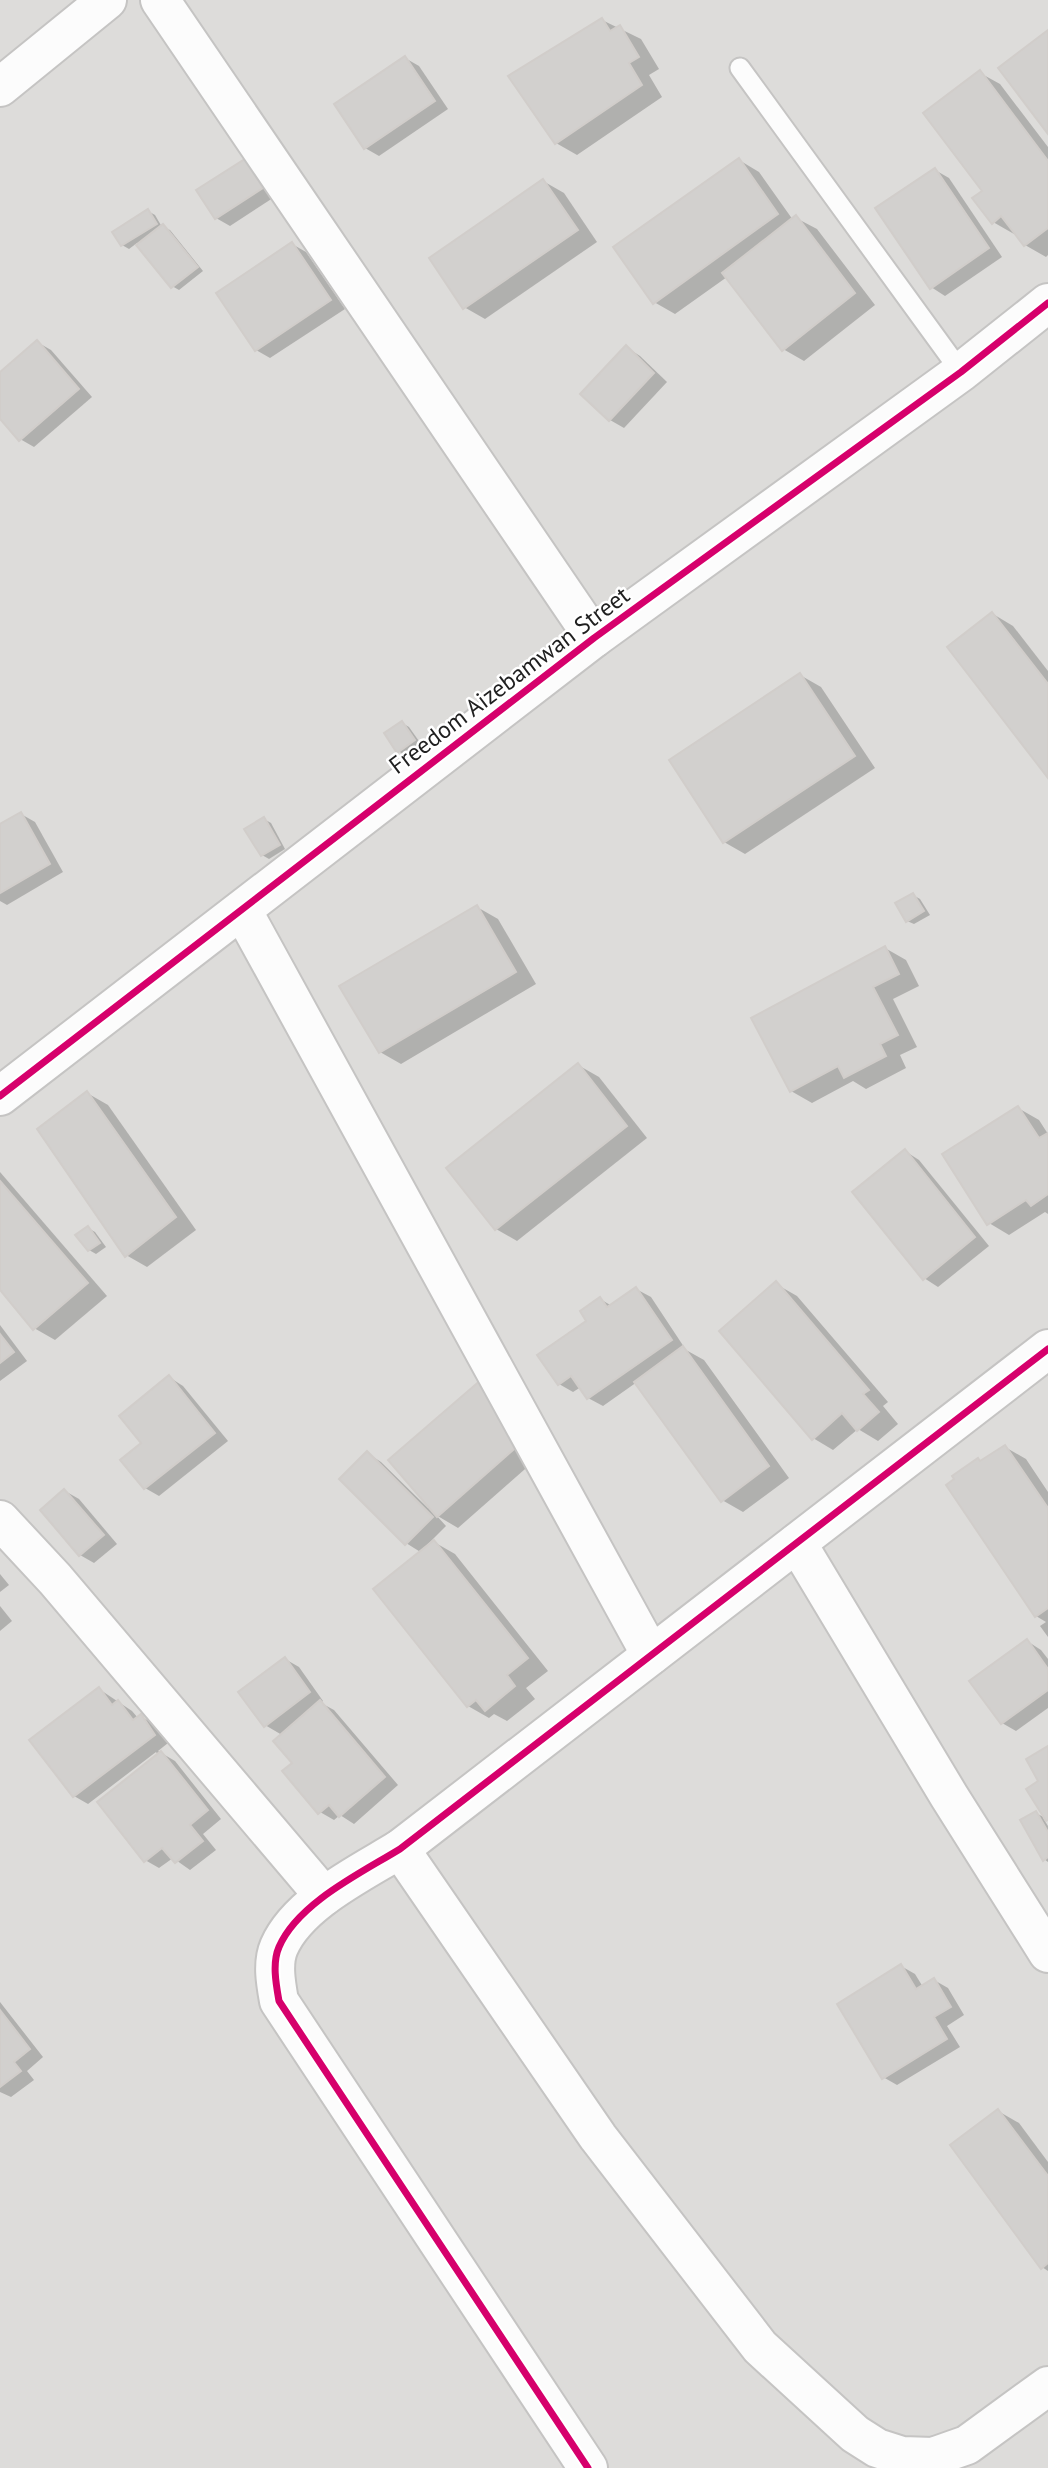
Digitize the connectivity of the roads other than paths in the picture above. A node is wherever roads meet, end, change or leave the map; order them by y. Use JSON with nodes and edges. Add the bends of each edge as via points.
{"nodes":[{"id":1,"x":107,"y":0,"type":"edge"},
{"id":2,"x":160,"y":0,"type":"edge"},
{"id":3,"x":740,"y":68,"type":"dead end"},
{"id":4,"x":2,"y":80,"type":"edge"},
{"id":5,"x":1048,"y":304,"type":"edge"},
{"id":6,"x":961,"y":372,"type":"junction"},
{"id":7,"x":594,"y":638,"type":"junction"},
{"id":8,"x":242,"y":910,"type":"junction"},
{"id":9,"x":0,"y":1096,"type":"edge"},
{"id":10,"x":1048,"y":1349,"type":"edge"},
{"id":11,"x":0,"y":1520,"type":"edge"},
{"id":12,"x":797,"y":1543,"type":"junction"},
{"id":13,"x":651,"y":1655,"type":"junction"},
{"id":14,"x":401,"y":1849,"type":"junction"},
{"id":15,"x":324,"y":1896,"type":"junction"},
{"id":16,"x":1048,"y":1953,"type":"edge"},
{"id":17,"x":1048,"y":2386,"type":"edge"},
{"id":18,"x":588,"y":2468,"type":"edge"}],
"edges":[{"from":1,"to":4,"type":"street"},
{"from":2,"to":7,"type":"street"},
{"from":3,"to":6,"type":"lane"},
{"from":5,"to":6,"type":"street","name":"Freedom Aizebamwan Street"},
{"from":6,"to":7,"type":"street","name":"Freedom Aizebamwan Street"},
{"from":7,"to":8,"type":"street","name":"Freedom Aizebamwan Street"},
{"from":8,"to":9,"type":"street","name":"Freedom Aizebamwan Street"},
{"from":8,"to":13,"type":"street"},
{"from":10,"to":12,"type":"street"},
{"from":11,"to":15,"type":"street"},
{"from":12,"to":13,"type":"street"},
{"from":12,"to":16,"type":"street"},
{"from":13,"to":14,"type":"street"},
{"from":14,"to":15,"type":"street"},
{"from":14,"to":17,"type":"street","via":[[598,2137],[760,2347],[855,2434],[902,2456],[933,2457],[967,2445]]},
{"from":15,"to":18,"type":"street","via":[[290,1928],[278,1949],[279,2001]]}]}
